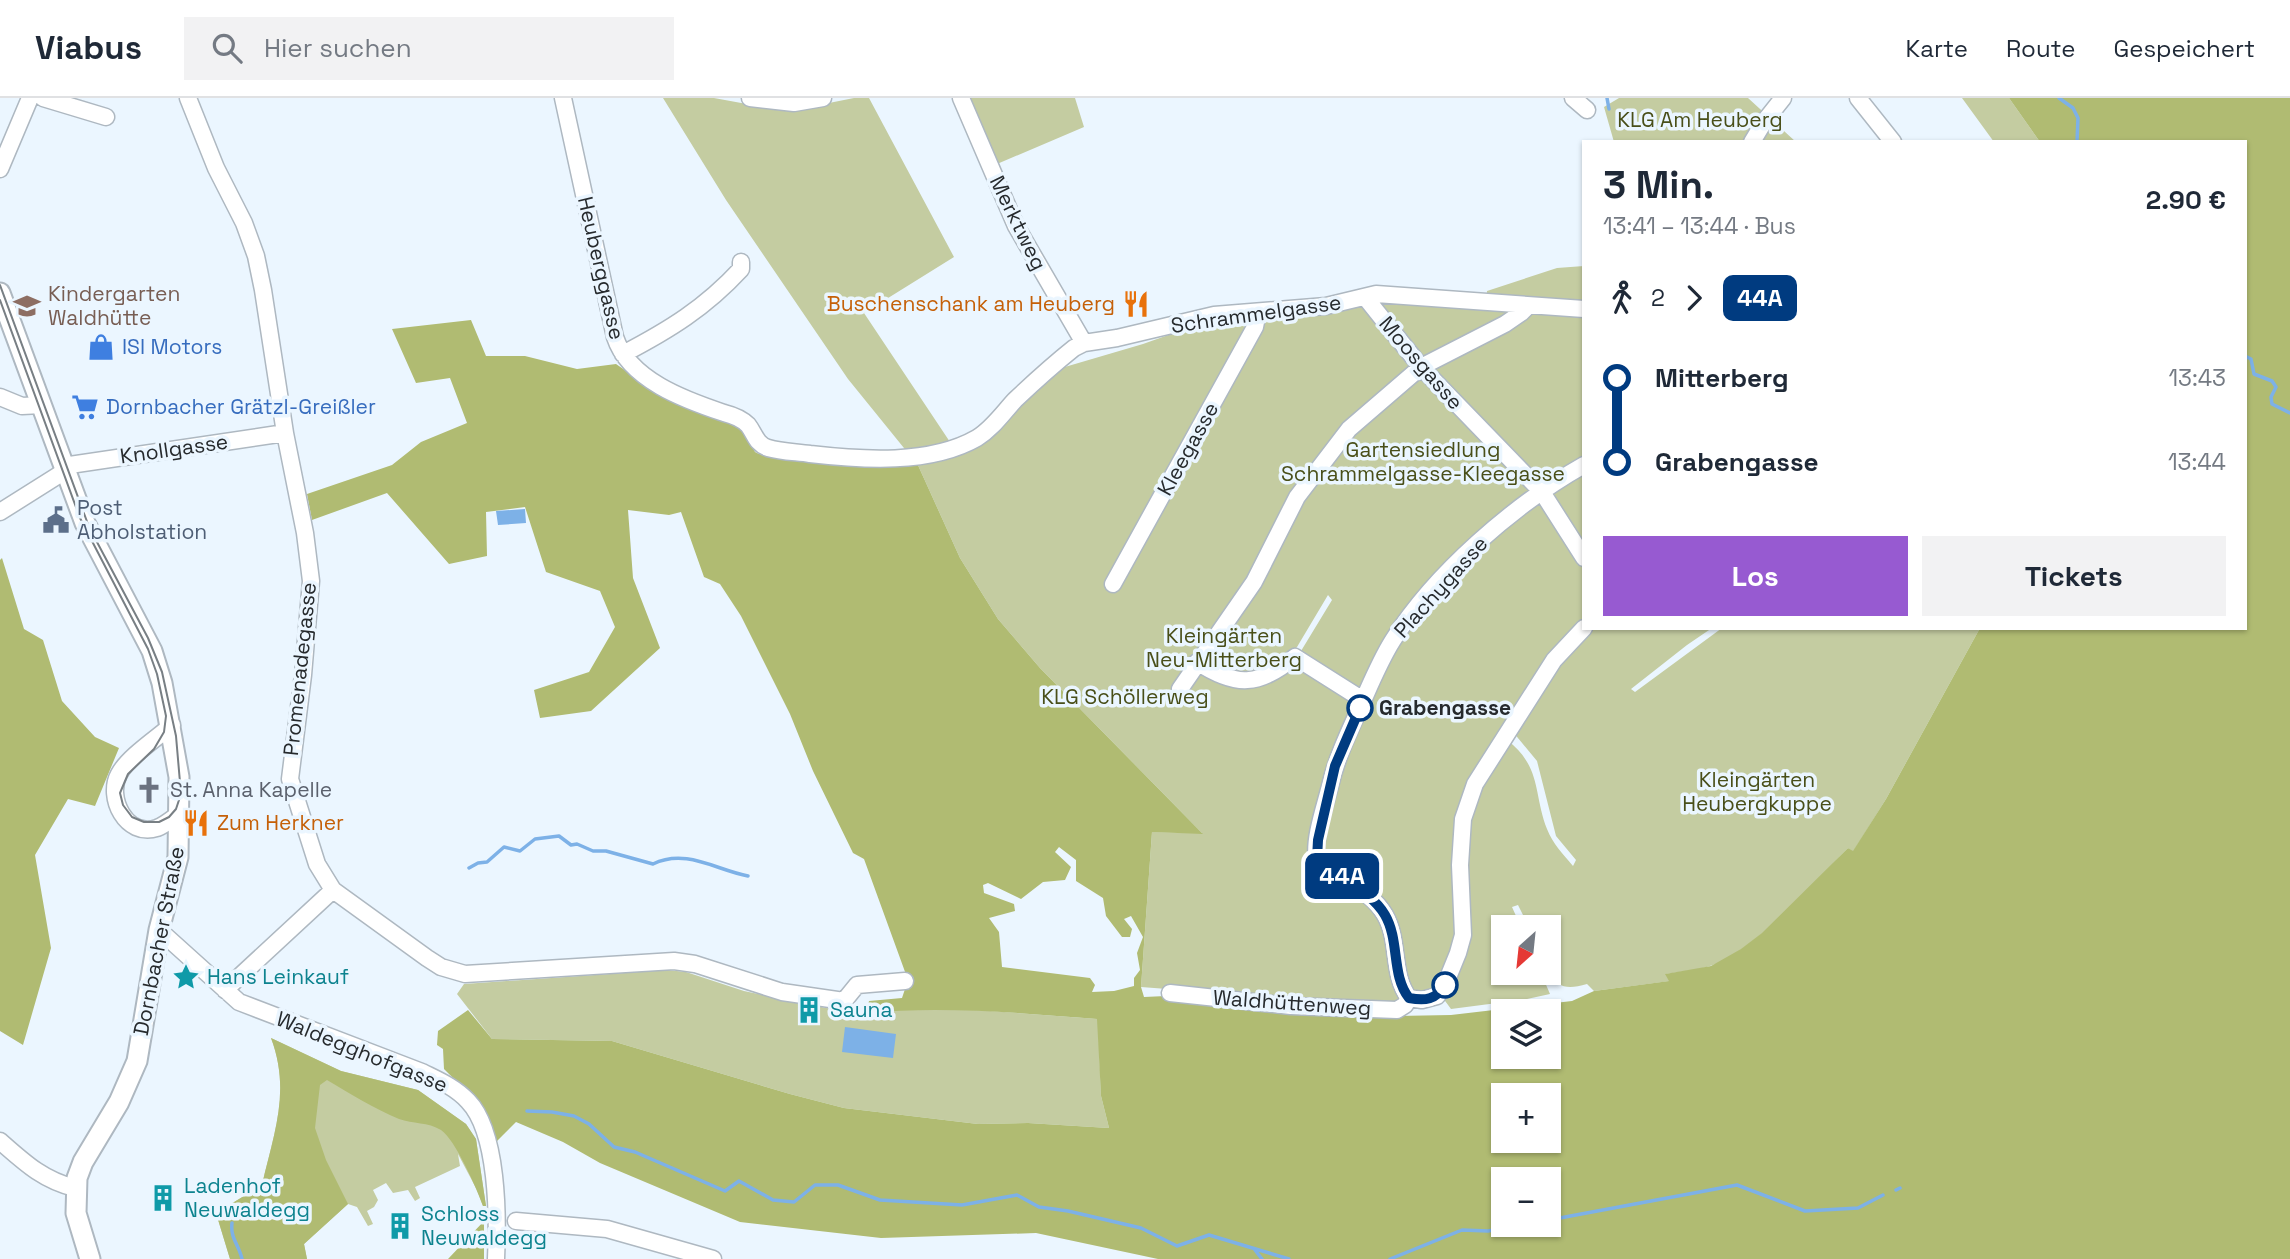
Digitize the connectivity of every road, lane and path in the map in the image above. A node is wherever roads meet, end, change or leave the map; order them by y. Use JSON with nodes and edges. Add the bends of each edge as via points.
{"nodes":[{"id":1,"x":30,"y":98,"type":"edge"},
{"id":2,"x":43,"y":98,"type":"edge"},
{"id":3,"x":188,"y":98,"type":"edge"},
{"id":4,"x":563,"y":98,"type":"edge"},
{"id":5,"x":750,"y":98,"type":"edge"},
{"id":6,"x":822,"y":98,"type":"edge"},
{"id":7,"x":961,"y":98,"type":"edge"},
{"id":8,"x":1573,"y":98,"type":"edge"},
{"id":9,"x":1783,"y":98,"type":"edge"},
{"id":10,"x":1858,"y":98,"type":"edge"},
{"id":11,"x":1587,"y":110,"type":"dead end"},
{"id":12,"x":106,"y":117,"type":"dead end"},
{"id":13,"x":1753,"y":140,"type":"edge"},
{"id":14,"x":1892,"y":140,"type":"edge"},
{"id":15,"x":0,"y":169,"type":"edge"},
{"id":16,"x":741,"y":262,"type":"dead end"},
{"id":17,"x":0,"y":293,"type":"edge"},
{"id":18,"x":1365,"y":297,"type":"junction"},
{"id":19,"x":1528,"y":306,"type":"junction"},
{"id":20,"x":1582,"y":309,"type":"edge"},
{"id":21,"x":1258,"y":312,"type":"junction"},
{"id":22,"x":1084,"y":343,"type":"junction"},
{"id":23,"x":622,"y":354,"type":"junction"},
{"id":24,"x":1421,"y":367,"type":"junction"},
{"id":25,"x":0,"y":397,"type":"edge"},
{"id":26,"x":42,"y":405,"type":"junction"},
{"id":27,"x":285,"y":433,"type":"junction"},
{"id":28,"x":884,"y":459,"type":"joint"},
{"id":29,"x":1582,"y":467,"type":"edge"},
{"id":30,"x":64,"y":468,"type":"junction"},
{"id":31,"x":1542,"y":492,"type":"junction"},
{"id":32,"x":0,"y":512,"type":"edge"},
{"id":33,"x":1582,"y":555,"type":"edge"},
{"id":34,"x":1113,"y":584,"type":"dead end"},
{"id":35,"x":1582,"y":630,"type":"edge"},
{"id":36,"x":1197,"y":662,"type":"junction"},
{"id":37,"x":1180,"y":689,"type":"dead end"},
{"id":38,"x":1363,"y":700,"type":"junction"},
{"id":39,"x":172,"y":725,"type":"junction"},
{"id":40,"x":180,"y":813,"type":"junction"},
{"id":41,"x":333,"y":890,"type":"junction"},
{"id":42,"x":159,"y":930,"type":"junction"},
{"id":43,"x":905,"y":981,"type":"dead end"},
{"id":44,"x":225,"y":990,"type":"junction"},
{"id":45,"x":1170,"y":993,"type":"dead end"},
{"id":46,"x":1409,"y":998,"type":"junction"},
{"id":47,"x":0,"y":1141,"type":"edge"},
{"id":48,"x":75,"y":1188,"type":"junction"},
{"id":49,"x":516,"y":1221,"type":"dead end"},
{"id":50,"x":90,"y":1259,"type":"edge"},
{"id":51,"x":496,"y":1259,"type":"edge"},
{"id":52,"x":713,"y":1259,"type":"edge"}],
"edges":[{"from":1,"to":15,"type":"street"},
{"from":2,"to":12,"type":"street"},
{"from":3,"to":27,"type":"street","name":"Promenadegasse","via":[[256,256]]},
{"from":4,"to":23,"type":"street","name":"Heuberggasse"},
{"from":5,"to":6,"type":"street","via":[[794,103]]},
{"from":7,"to":22,"type":"street","name":"Merktweg","via":[[1016,226]]},
{"from":8,"to":11,"type":"street"},
{"from":9,"to":13,"type":"street"},
{"from":10,"to":14,"type":"street"},
{"from":16,"to":23,"type":"street","via":[[741,269],[704,306]]},
{"from":17,"to":26,"type":"main road","name":"Dornbacher Straße"},
{"from":18,"to":19,"type":"street","name":"Schrammelgasse","via":[[1376,294]]},
{"from":18,"to":21,"type":"street","name":"Schrammelgasse"},
{"from":18,"to":24,"type":"street","name":"Moosgasse"},
{"from":19,"to":20,"type":"street","name":"Schrammelgasse"},
{"from":19,"to":24,"type":"street","via":[[1505,324]]},
{"from":21,"to":22,"type":"street","name":"Schrammelgasse","via":[[1214,315]]},
{"from":21,"to":34,"type":"street","name":"Kleegasse","via":[[1255,327]]},
{"from":22,"to":28,"type":"street","name":"Schrammelgasse","via":[[1052,366],[978,437],[946,450]]},
{"from":23,"to":28,"type":"street","name":"Heuberggasse","via":[[665,390],[746,423],[767,447]]},
{"from":24,"to":31,"type":"street","name":"Moosgasse"},
{"from":24,"to":36,"type":"street","via":[[1349,429],[1321,462],[1297,497],[1254,582]]},
{"from":25,"to":26,"type":"street","via":[[22,406]]},
{"from":26,"to":30,"type":"main road","name":"Dornbacher Straße"},
{"from":27,"to":30,"type":"street","name":"Knollgasse"},
{"from":27,"to":41,"type":"street","name":"Promenadegasse","via":[[311,581],[290,779],[317,864]]},
{"from":29,"to":31,"type":"street","name":"Plachygasse"},
{"from":30,"to":32,"type":"street"},
{"from":30,"to":39,"type":"main road","name":"Dornbacher Straße","via":[[89,531],[152,651]]},
{"from":31,"to":33,"type":"street","name":"Moosgasse"},
{"from":31,"to":38,"type":"street","name":"Plachygasse","via":[[1463,556],[1426,597],[1392,641]]},
{"from":35,"to":46,"type":"street","name":"Waldhüttenweg","via":[[1554,660],[1475,784],[1463,819],[1463,935],[1458,953],[1437,996]]},
{"from":36,"to":37,"type":"street"},
{"from":36,"to":38,"type":"street","via":[[1228,679],[1248,680],[1279,670],[1295,657]]},
{"from":38,"to":46,"type":"street","name":"Plachygasse","via":[[1335,766],[1316,855],[1320,863],[1374,900],[1385,915],[1402,989]]},
{"from":39,"to":40,"type":"main road","name":"Dornbacher Straße"},
{"from":39,"to":40,"type":"street","via":[[124,767],[116,782],[115,799],[126,820],[144,828],[156,828]]},
{"from":40,"to":42,"type":"main road","name":"Dornbacher Straße","via":[[178,857]]},
{"from":41,"to":43,"type":"street","name":"Promenadegasse","via":[[434,963],[465,974],[674,961],[782,992],[844,1002],[857,985]]},
{"from":41,"to":44,"type":"street"},
{"from":42,"to":44,"type":"street","name":"Waldegghofgasse"},
{"from":42,"to":48,"type":"main road","name":"Dornbacher Straße","via":[[135,1068],[83,1162]]},
{"from":44,"to":51,"type":"street","name":"Waldegghofgasse","via":[[250,1007],[431,1076],[467,1099],[484,1126],[491,1153],[498,1220]]},
{"from":45,"to":46,"type":"street","name":"Waldhüttenweg","via":[[1291,1006],[1397,1010]]},
{"from":47,"to":48,"type":"street","via":[[44,1177]]},
{"from":48,"to":50,"type":"main road","via":[[76,1213]]},
{"from":49,"to":52,"type":"street","via":[[607,1229]]}]}
